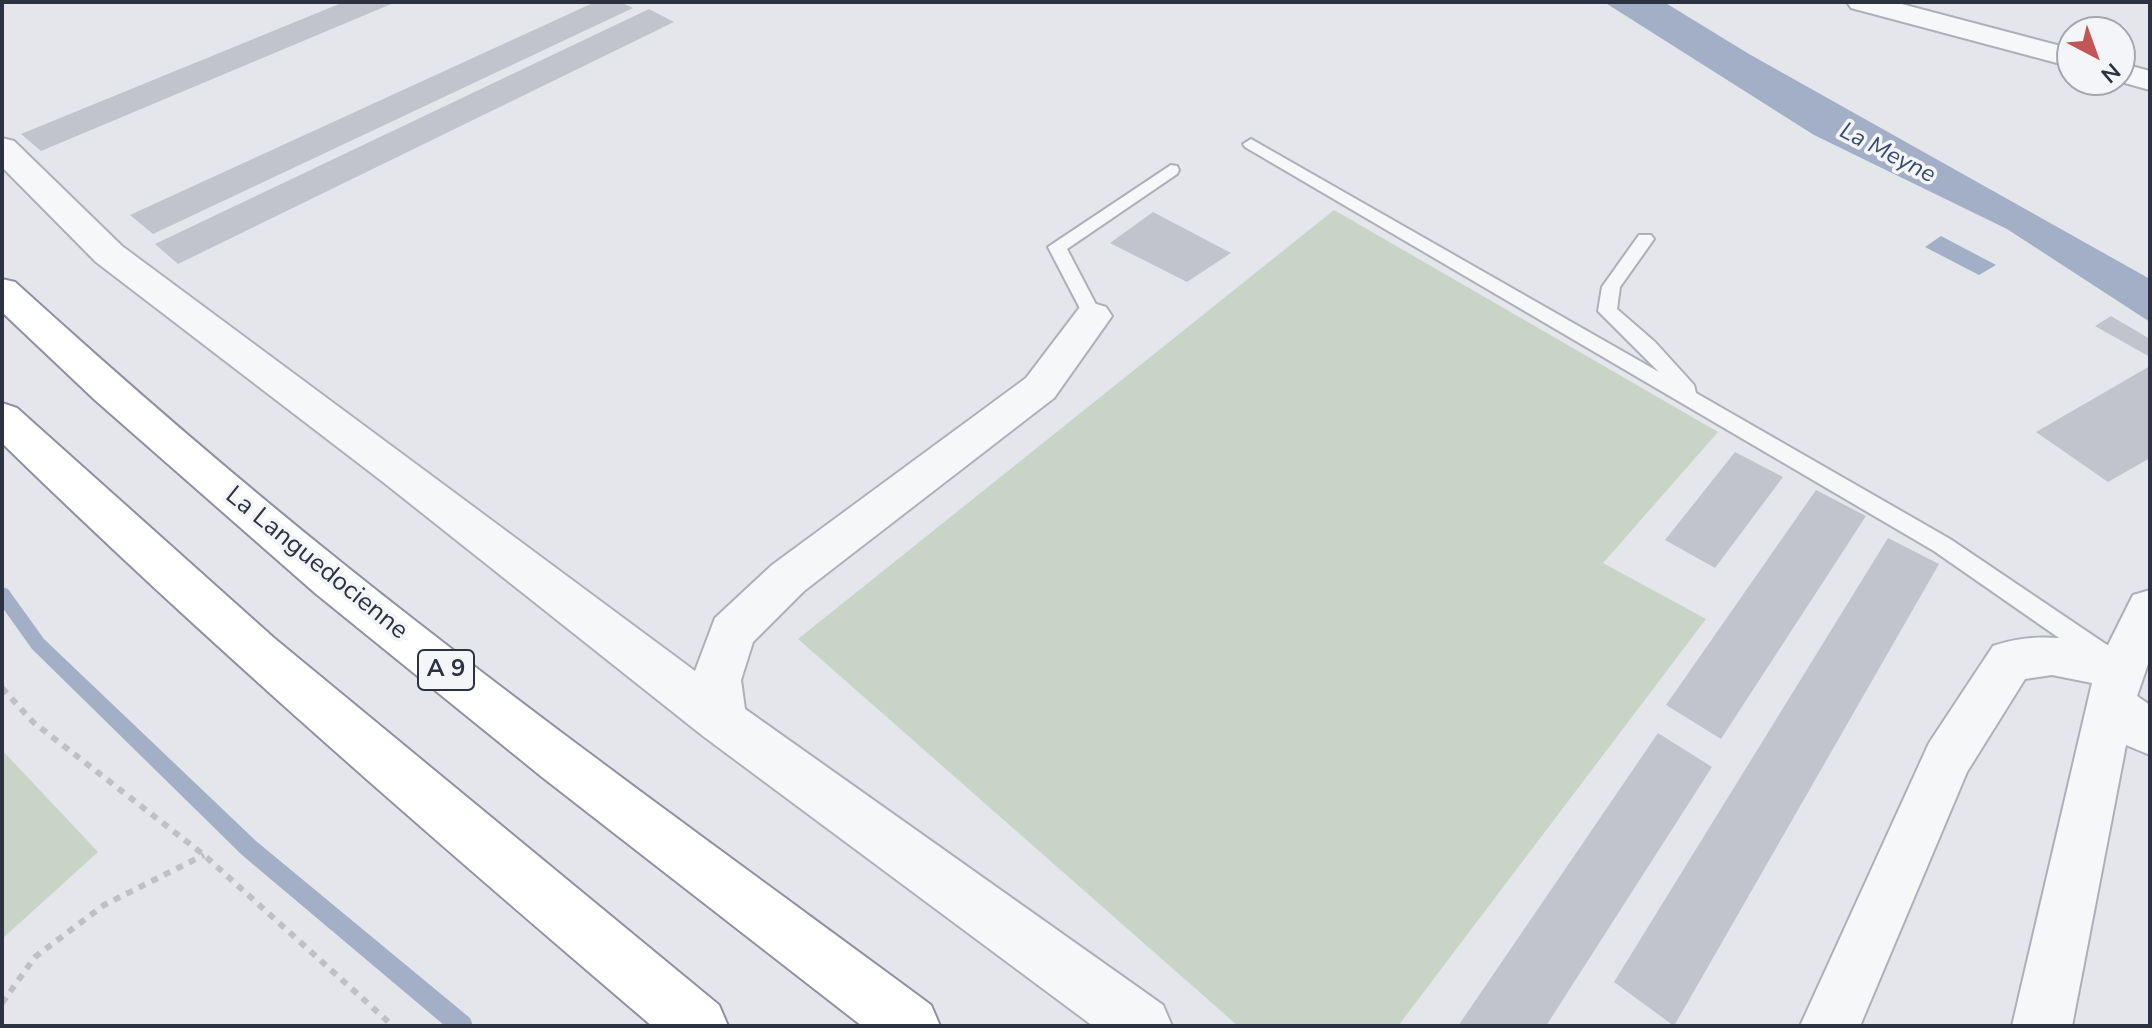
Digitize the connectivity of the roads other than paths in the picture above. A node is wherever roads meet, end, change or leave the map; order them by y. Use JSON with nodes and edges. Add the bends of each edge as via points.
{"nodes":[{"id":1,"x":1861,"y":2,"type":"edge"},
{"id":2,"x":2056,"y":54,"type":"edge"},
{"id":3,"x":1251,"y":144,"type":"dead end"},
{"id":4,"x":2,"y":148,"type":"edge"},
{"id":5,"x":1171,"y":170,"type":"dead end"},
{"id":6,"x":1645,"y":239,"type":"dead end"},
{"id":7,"x":2,"y":291,"type":"edge"},
{"id":8,"x":1093,"y":316,"type":"joint"},
{"id":9,"x":1702,"y":406,"type":"junction"},
{"id":10,"x":2,"y":418,"type":"edge"},
{"id":11,"x":2150,"y":609,"type":"edge"},
{"id":12,"x":2127,"y":702,"type":"edge"},
{"id":13,"x":721,"y":720,"type":"junction"},
{"id":14,"x":698,"y":1026,"type":"edge"},
{"id":15,"x":910,"y":1026,"type":"edge"},
{"id":16,"x":1142,"y":1026,"type":"edge"},
{"id":17,"x":1830,"y":1026,"type":"edge"},
{"id":18,"x":2042,"y":1026,"type":"edge"}],
"edges":[{"from":1,"to":2,"type":"street"},
{"from":3,"to":9,"type":"lane"},
{"from":4,"to":13,"type":"street","via":[[109,254]]},
{"from":5,"to":8,"type":"lane","via":[[1057,247]]},
{"from":6,"to":9,"type":"lane","via":[[1611,287],[1607,311]]},
{"from":7,"to":15,"type":"highway","name":"La Languedocienne","number":"A 9","via":[[247,509],[506,719]]},
{"from":8,"to":13,"type":"street","via":[[1040,388],[788,578],[732,632],[716,680]]},
{"from":9,"to":12,"type":"lane","via":[[1942,545]]},
{"from":10,"to":14,"type":"highway","via":[[156,564]]},
{"from":11,"to":12,"type":"street"},
{"from":12,"to":17,"type":"street","via":[[2052,655],[2010,660],[1947,759]]},
{"from":12,"to":18,"type":"street"},
{"from":13,"to":16,"type":"street"}]}
